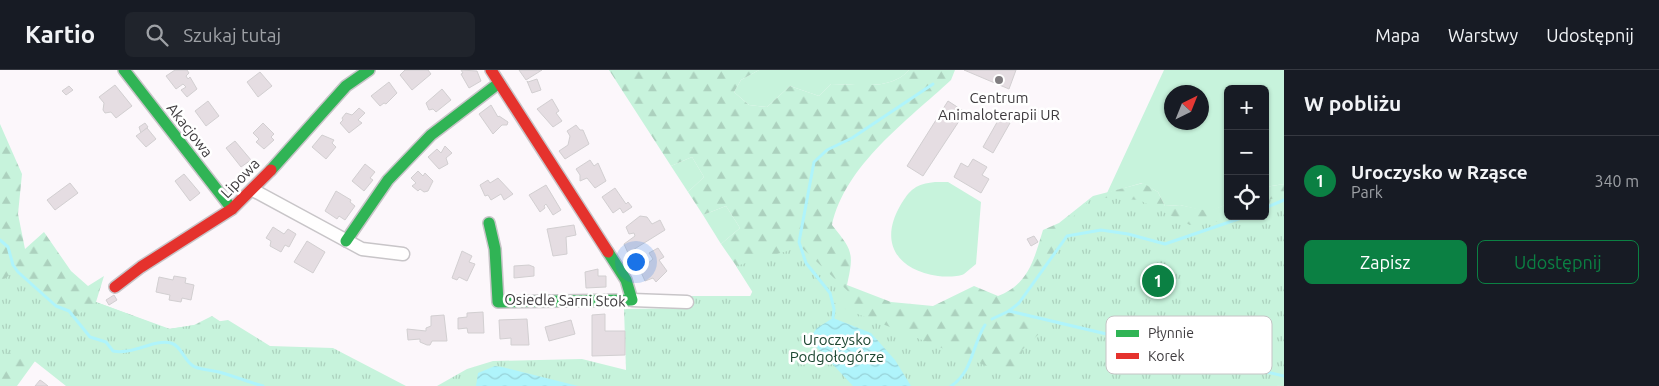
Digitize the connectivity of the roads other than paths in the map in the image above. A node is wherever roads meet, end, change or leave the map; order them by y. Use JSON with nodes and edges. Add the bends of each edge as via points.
{"nodes":[{"id":1,"x":124,"y":70,"type":"edge"},
{"id":2,"x":369,"y":70,"type":"edge"},
{"id":3,"x":491,"y":70,"type":"edge"},
{"id":4,"x":499,"y":83,"type":"junction"},
{"id":5,"x":253,"y":190,"type":"junction"},
{"id":6,"x":232,"y":209,"type":"junction"},
{"id":7,"x":489,"y":223,"type":"dead end"},
{"id":8,"x":346,"y":241,"type":"junction"},
{"id":9,"x":402,"y":254,"type":"dead end"},
{"id":10,"x":115,"y":287,"type":"dead end"},
{"id":11,"x":632,"y":300,"type":"junction"},
{"id":12,"x":687,"y":302,"type":"dead end"}],
"edges":[{"from":1,"to":6,"type":"street","name":"Akacjowa"},
{"from":2,"to":5,"type":"street","name":"Lipowa","via":[[346,86]]},
{"from":3,"to":4,"type":"street","name":"Osiedle Sarni Stok"},
{"from":4,"to":8,"type":"street","via":[[431,135],[388,180]]},
{"from":4,"to":11,"type":"street","name":"Osiedle Sarni Stok","via":[[626,280]]},
{"from":5,"to":6,"type":"street","name":"Lipowa"},
{"from":5,"to":8,"type":"street"},
{"from":6,"to":10,"type":"street","name":"Lipowa"},
{"from":7,"to":11,"type":"street","name":"Osiedle Sarni Stok","via":[[495,249],[498,302]]},
{"from":8,"to":9,"type":"street","via":[[362,249]]},
{"from":11,"to":12,"type":"street"}]}
